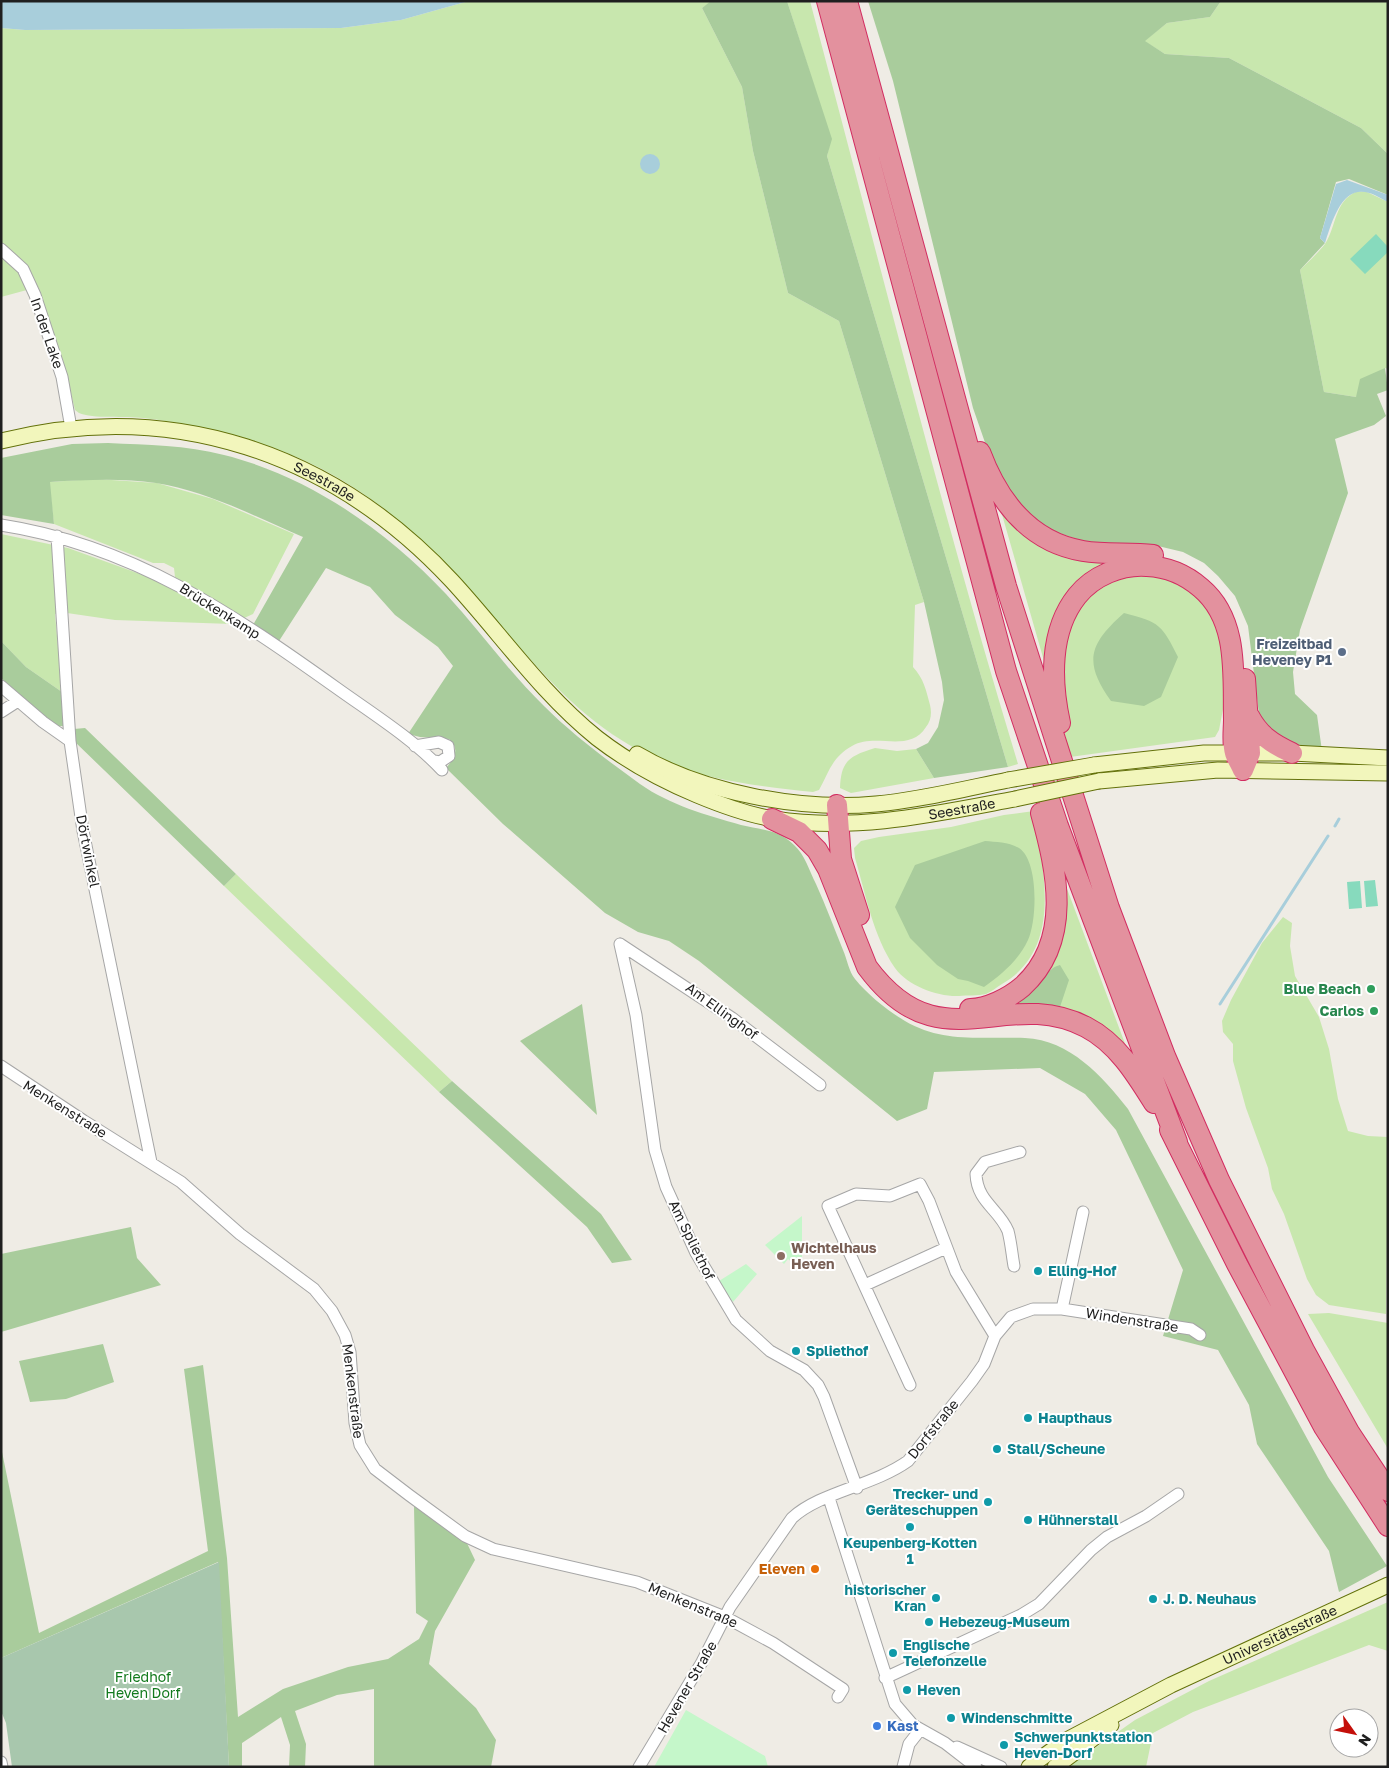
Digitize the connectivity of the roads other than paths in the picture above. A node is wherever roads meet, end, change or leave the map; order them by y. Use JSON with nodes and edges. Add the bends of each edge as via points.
{"nodes":[{"id":1,"x":827,"y":1,"type":"edge"},
{"id":2,"x":847,"y":1,"type":"edge"},
{"id":3,"x":1,"y":249,"type":"edge"},
{"id":4,"x":941,"y":348,"type":"junction"},
{"id":5,"x":71,"y":428,"type":"junction"},
{"id":6,"x":1,"y":442,"type":"edge"},
{"id":7,"x":1,"y":525,"type":"edge"},
{"id":8,"x":56,"y":536,"type":"junction"},
{"id":9,"x":1006,"y":671,"type":"junction"},
{"id":10,"x":1,"y":686,"type":"edge"},
{"id":11,"x":18,"y":701,"type":"junction"},
{"id":12,"x":567,"y":709,"type":"junction"},
{"id":13,"x":1,"y":712,"type":"edge"},
{"id":14,"x":1249,"y":716,"type":"junction"},
{"id":15,"x":70,"y":741,"type":"junction"},
{"id":16,"x":415,"y":746,"type":"junction"},
{"id":17,"x":1292,"y":753,"type":"junction"},
{"id":18,"x":1243,"y":758,"type":"junction"},
{"id":19,"x":1388,"y":758,"type":"edge"},
{"id":20,"x":434,"y":761,"type":"junction"},
{"id":21,"x":442,"y":770,"type":"dead end"},
{"id":22,"x":1388,"y":773,"type":"edge"},
{"id":23,"x":831,"y":815,"type":"junction"},
{"id":24,"x":772,"y":819,"type":"junction"},
{"id":25,"x":1092,"y":858,"type":"junction"},
{"id":26,"x":828,"y":869,"type":"junction"},
{"id":27,"x":620,"y":944,"type":"joint"},
{"id":28,"x":1,"y":1066,"type":"edge"},
{"id":29,"x":820,"y":1085,"type":"dead end"},
{"id":30,"x":1177,"y":1142,"type":"junction"},
{"id":31,"x":1020,"y":1152,"type":"dead end"},
{"id":32,"x":151,"y":1162,"type":"junction"},
{"id":33,"x":1083,"y":1212,"type":"dead end"},
{"id":34,"x":946,"y":1248,"type":"junction"},
{"id":35,"x":1014,"y":1266,"type":"dead end"},
{"id":36,"x":864,"y":1285,"type":"junction"},
{"id":37,"x":1062,"y":1309,"type":"junction"},
{"id":38,"x":1200,"y":1335,"type":"dead end"},
{"id":39,"x":995,"y":1336,"type":"junction"},
{"id":40,"x":910,"y":1385,"type":"dead end"},
{"id":41,"x":857,"y":1488,"type":"junction"},
{"id":42,"x":1388,"y":1491,"type":"edge"},
{"id":43,"x":1178,"y":1494,"type":"dead end"},
{"id":44,"x":830,"y":1498,"type":"junction"},
{"id":45,"x":1388,"y":1526,"type":"edge"},
{"id":46,"x":1388,"y":1585,"type":"edge"},
{"id":47,"x":725,"y":1616,"type":"junction"},
{"id":48,"x":885,"y":1678,"type":"junction"},
{"id":49,"x":1171,"y":1685,"type":"junction"},
{"id":50,"x":838,"y":1697,"type":"dead end"},
{"id":51,"x":920,"y":1730,"type":"junction"},
{"id":52,"x":945,"y":1743,"type":"junction"},
{"id":53,"x":1,"y":1762,"type":"edge"},
{"id":54,"x":2,"y":1767,"type":"edge"},
{"id":55,"x":639,"y":1767,"type":"edge"},
{"id":56,"x":903,"y":1767,"type":"edge"},
{"id":57,"x":976,"y":1767,"type":"edge"},
{"id":58,"x":1001,"y":1767,"type":"edge"},
{"id":59,"x":1030,"y":1767,"type":"edge"},
{"id":60,"x":1055,"y":1767,"type":"edge"}],
"edges":[{"from":1,"to":9,"type":"highway"},
{"from":2,"to":4,"type":"highway"},
{"from":3,"to":5,"type":"street","name":"In der Lake","via":[[23,269],[35,295],[62,377]]},
{"from":4,"to":14,"type":"highway","via":[[957,376],[990,479],[1022,521],[1036,533],[1071,548],[1165,556],[1180,561],[1197,570],[1219,590],[1239,629]]},
{"from":4,"to":25,"type":"highway","via":[[1006,586]]},
{"from":5,"to":6,"type":"main road","name":"Seestraße"},
{"from":5,"to":12,"type":"main road","name":"Seestraße","via":[[107,425],[145,427],[215,438],[287,461],[326,480],[392,525],[423,552]]},
{"from":7,"to":8,"type":"street","name":"Brückenkamp"},
{"from":8,"to":15,"type":"street","name":"Dörtwinkel"},
{"from":8,"to":16,"type":"street","name":"Brückenkamp","via":[[116,555],[177,583],[307,666]]},
{"from":9,"to":23,"type":"highway","via":[[1012,710],[1052,854],[1058,904],[1056,929],[1050,946],[1030,979],[1016,992],[973,1009],[939,1007],[907,992],[884,971],[873,953],[841,859]]},
{"from":9,"to":30,"type":"highway","via":[[1058,826]]},
{"from":10,"to":11,"type":"street"},
{"from":11,"to":13,"type":"street"},
{"from":11,"to":15,"type":"street"},
{"from":12,"to":23,"type":"main road","name":"Seestraße","via":[[624,747],[663,768],[712,786]]},
{"from":12,"to":24,"type":"main road","name":"Seestraße","via":[[602,742],[663,781],[708,800]]},
{"from":14,"to":17,"type":"highway","via":[[1257,730],[1272,743]]},
{"from":14,"to":18,"type":"highway"},
{"from":15,"to":32,"type":"street","name":"Dörtwinkel","via":[[83,831]]},
{"from":16,"to":20,"type":"street","name":"Brückenkamp"},
{"from":16,"to":20,"type":"street","via":[[439,742],[448,746],[449,756],[440,762]]},
{"from":17,"to":18,"type":"main road","name":"Seestraße"},
{"from":17,"to":19,"type":"main road","name":"Seestraße"},
{"from":18,"to":22,"type":"main road","name":"Seestraße"},
{"from":18,"to":23,"type":"main road","name":"Seestraße","bridge":true,"via":[[1149,757],[876,804]]},
{"from":18,"to":23,"type":"main road","name":"Seestraße","bridge":true,"via":[[1100,781],[917,817],[880,822]]},
{"from":18,"to":25,"type":"highway","via":[[1232,649],[1216,605],[1193,580],[1161,567],[1141,566],[1107,572],[1081,590],[1063,617],[1057,638],[1055,668],[1058,716]]},
{"from":20,"to":21,"type":"street","name":"Brückenkamp"},
{"from":23,"to":24,"type":"main road","name":"Seestraße"},
{"from":23,"to":26,"type":"highway"},
{"from":24,"to":26,"type":"highway","via":[[799,832]]},
{"from":25,"to":42,"type":"highway","via":[[1165,1056],[1219,1180],[1304,1350],[1349,1432]]},
{"from":26,"to":30,"type":"highway","via":[[867,967],[877,981],[906,1005],[929,1016],[957,1021],[1027,1014],[1059,1018],[1086,1027],[1128,1064]]},
{"from":27,"to":29,"type":"street","name":"Am Ellinghof","via":[[732,1018]]},
{"from":27,"to":41,"type":"street","name":"Am Spliethof","via":[[636,1014],[655,1150],[666,1187],[696,1253],[736,1320],[770,1351],[804,1370],[818,1385]]},
{"from":28,"to":32,"type":"street","name":"Menkenstraße"},
{"from":30,"to":45,"type":"highway","via":[[1320,1419]]},
{"from":31,"to":35,"type":"street","via":[[985,1162],[976,1174],[985,1202],[1008,1231]]},
{"from":32,"to":47,"type":"street","name":"Menkenstraße","via":[[186,1185],[240,1234],[314,1289],[332,1311],[350,1352],[355,1423],[360,1445],[375,1469],[465,1536],[493,1549],[637,1582]]},
{"from":33,"to":37,"type":"street"},
{"from":34,"to":36,"type":"street"},
{"from":34,"to":36,"type":"street","via":[[930,1201],[920,1184],[890,1196],[856,1194],[828,1206]]},
{"from":34,"to":39,"type":"street","via":[[956,1272]]},
{"from":36,"to":40,"type":"street"},
{"from":37,"to":38,"type":"street","name":"Windenstraße","via":[[1191,1330]]},
{"from":37,"to":39,"type":"street","name":"Dorfstraße","via":[[1033,1309],[1016,1314]]},
{"from":39,"to":41,"type":"street","name":"Dorfstraße","via":[[980,1370],[916,1454],[897,1469]]},
{"from":41,"to":44,"type":"street","name":"Dorfstraße"},
{"from":43,"to":48,"type":"street","via":[[1102,1541],[1039,1604],[1022,1615]]},
{"from":44,"to":47,"type":"street","name":"Hevener Straße","via":[[804,1507],[792,1518]]},
{"from":44,"to":48,"type":"street"},
{"from":46,"to":49,"type":"main road","name":"Universitätsstraße"},
{"from":47,"to":50,"type":"street","name":"Menkenstraße","via":[[843,1689]]},
{"from":47,"to":55,"type":"street","name":"Hevener Straße","via":[[702,1662]]},
{"from":48,"to":51,"type":"street","via":[[895,1704]]},
{"from":49,"to":59,"type":"main road","name":"Universitätsstraße","via":[[1065,1741]]},
{"from":49,"to":60,"type":"main road","name":"Universitätsstraße","via":[[1093,1737]]},
{"from":51,"to":52,"type":"street"},
{"from":51,"to":56,"type":"street","via":[[909,1744]]},
{"from":52,"to":57,"type":"street"},
{"from":52,"to":58,"type":"street"},
{"from":53,"to":54,"type":"street"}]}
